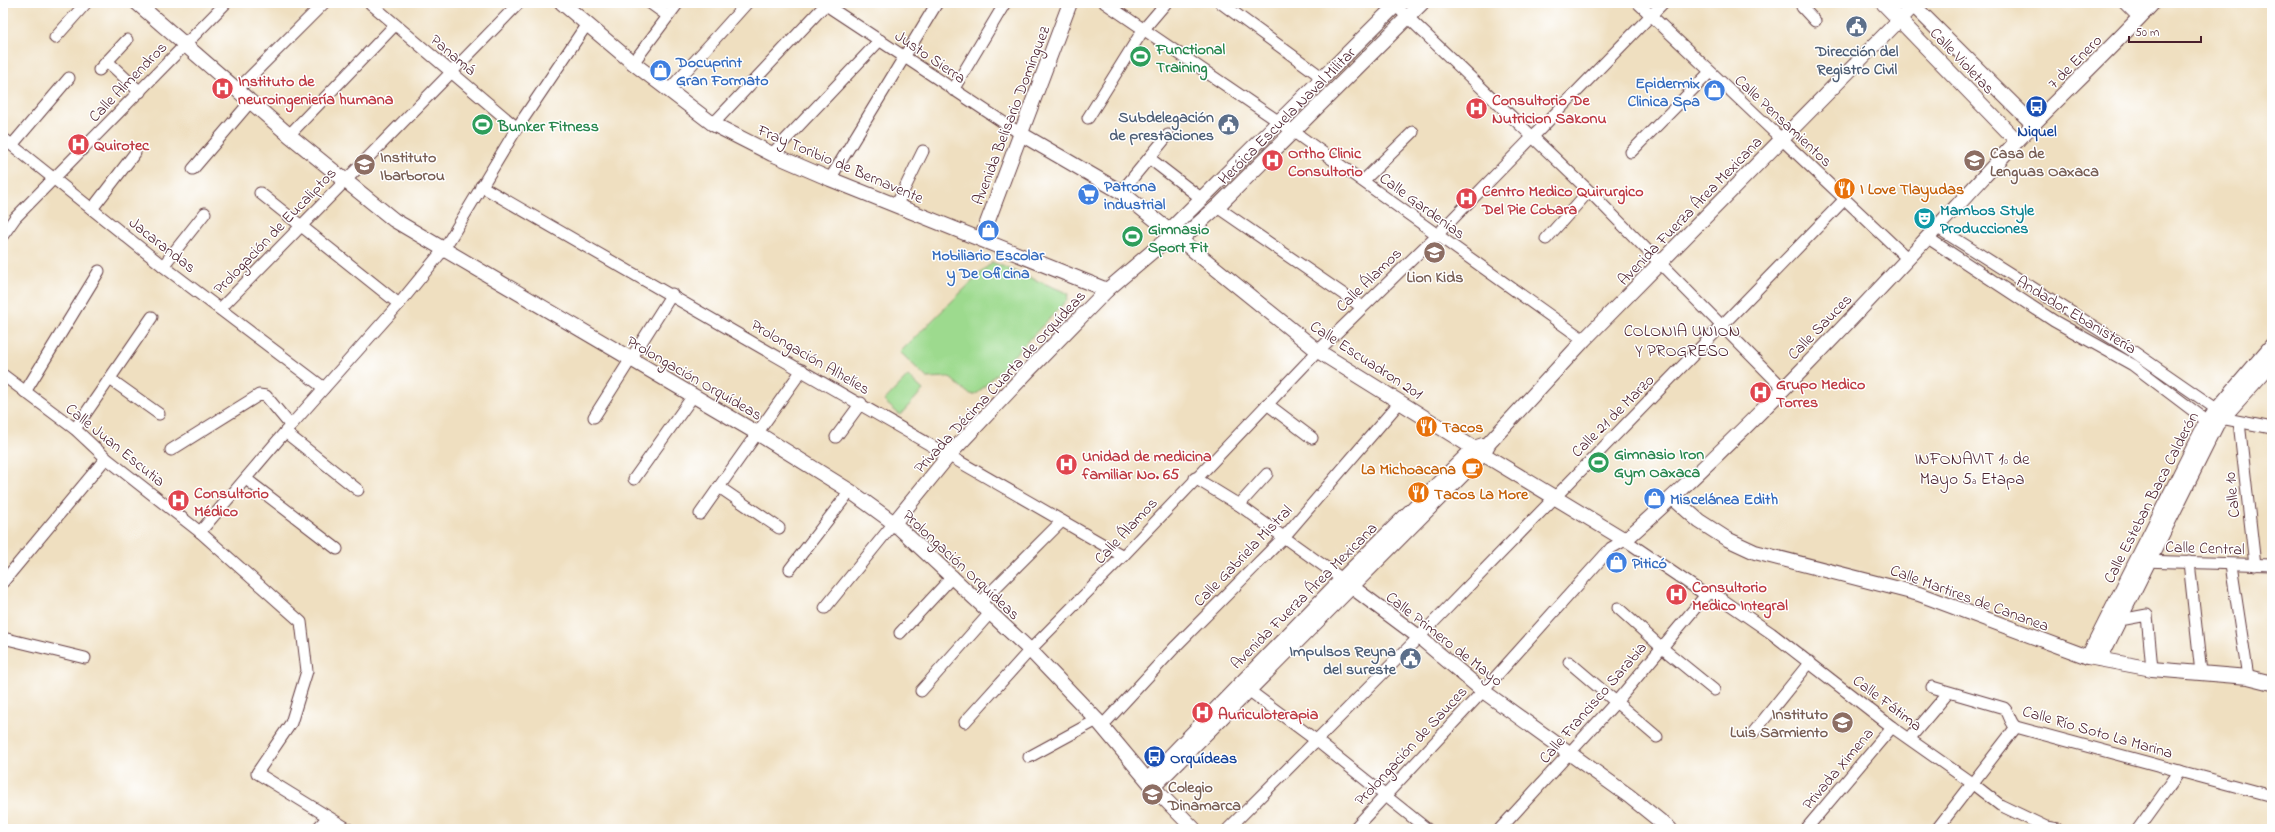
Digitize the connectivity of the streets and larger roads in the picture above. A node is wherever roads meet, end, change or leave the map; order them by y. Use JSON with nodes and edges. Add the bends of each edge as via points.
{"nodes":[{"id":1,"x":86,"y":3,"type":"edge"},
{"id":2,"x":137,"y":3,"type":"edge"},
{"id":3,"x":226,"y":3,"type":"edge"},
{"id":4,"x":324,"y":3,"type":"edge"},
{"id":5,"x":370,"y":3,"type":"edge"},
{"id":6,"x":519,"y":3,"type":"edge"},
{"id":7,"x":562,"y":3,"type":"edge"},
{"id":8,"x":650,"y":3,"type":"edge"},
{"id":9,"x":678,"y":3,"type":"edge"},
{"id":10,"x":747,"y":3,"type":"edge"},
{"id":11,"x":937,"y":3,"type":"edge"},
{"id":12,"x":1005,"y":3,"type":"edge"},
{"id":13,"x":1070,"y":3,"type":"edge"},
{"id":14,"x":1105,"y":3,"type":"edge"},
{"id":15,"x":1166,"y":3,"type":"edge"},
{"id":16,"x":1221,"y":3,"type":"edge"},
{"id":17,"x":1422,"y":3,"type":"edge"},
{"id":18,"x":1638,"y":3,"type":"edge"},
{"id":19,"x":1663,"y":3,"type":"edge"},
{"id":20,"x":1806,"y":3,"type":"edge"},
{"id":21,"x":1883,"y":3,"type":"edge"},
{"id":22,"x":2124,"y":3,"type":"edge"},
{"id":23,"x":2153,"y":3,"type":"edge"},
{"id":24,"x":826,"y":4,"type":"edge"},
{"id":25,"x":1396,"y":4,"type":"edge"},
{"id":26,"x":1914,"y":4,"type":"edge"},
{"id":27,"x":1651,"y":15,"type":"junction"},
{"id":28,"x":668,"y":16,"type":"junction"},
{"id":29,"x":1408,"y":16,"type":"junction"},
{"id":30,"x":2139,"y":18,"type":"junction"},
{"id":31,"x":1900,"y":20,"type":"junction"},
{"id":32,"x":1815,"y":21,"type":"dead end"},
{"id":33,"x":587,"y":24,"type":"junction"},
{"id":34,"x":395,"y":25,"type":"junction"},
{"id":35,"x":1143,"y":30,"type":"junction"},
{"id":36,"x":56,"y":38,"type":"dead end"},
{"id":37,"x":126,"y":40,"type":"dead end"},
{"id":38,"x":880,"y":40,"type":"junction"},
{"id":39,"x":185,"y":45,"type":"junction"},
{"id":40,"x":904,"y":57,"type":"junction"},
{"id":41,"x":107,"y":61,"type":"junction"},
{"id":42,"x":633,"y":63,"type":"junction"},
{"id":43,"x":99,"y":70,"type":"dead end"},
{"id":44,"x":1710,"y":72,"type":"junction"},
{"id":45,"x":452,"y":73,"type":"junction"},
{"id":46,"x":69,"y":78,"type":"dead end"},
{"id":47,"x":1323,"y":78,"type":"junction"},
{"id":48,"x":238,"y":89,"type":"junction"},
{"id":49,"x":953,"y":90,"type":"junction"},
{"id":50,"x":668,"y":91,"type":"junction"},
{"id":51,"x":140,"y":92,"type":"junction"},
{"id":52,"x":251,"y":101,"type":"junction"},
{"id":53,"x":1088,"y":118,"type":"dead end"},
{"id":54,"x":1280,"y":122,"type":"junction"},
{"id":55,"x":713,"y":124,"type":"junction"},
{"id":56,"x":2034,"y":125,"type":"junction"},
{"id":57,"x":517,"y":128,"type":"junction"},
{"id":58,"x":1294,"y":132,"type":"junction"},
{"id":59,"x":1413,"y":132,"type":"dead end"},
{"id":60,"x":1021,"y":134,"type":"junction"},
{"id":61,"x":289,"y":135,"type":"junction"},
{"id":62,"x":1168,"y":135,"type":"dead end"},
{"id":63,"x":1534,"y":137,"type":"junction"},
{"id":64,"x":1781,"y":139,"type":"junction"},
{"id":65,"x":2017,"y":141,"type":"junction"},
{"id":66,"x":7,"y":142,"type":"edge"},
{"id":67,"x":923,"y":152,"type":"dead end"},
{"id":68,"x":1631,"y":152,"type":"dead end"},
{"id":69,"x":135,"y":153,"type":"dead end"},
{"id":70,"x":772,"y":154,"type":"junction"},
{"id":71,"x":1149,"y":158,"type":"junction"},
{"id":72,"x":193,"y":169,"type":"dead end"},
{"id":73,"x":830,"y":179,"type":"junction"},
{"id":74,"x":53,"y":180,"type":"junction"},
{"id":75,"x":344,"y":180,"type":"junction"},
{"id":76,"x":1363,"y":181,"type":"junction"},
{"id":77,"x":482,"y":186,"type":"junction"},
{"id":78,"x":1589,"y":191,"type":"junction"},
{"id":79,"x":1121,"y":192,"type":"junction"},
{"id":80,"x":260,"y":193,"type":"dead end"},
{"id":81,"x":1202,"y":199,"type":"junction"},
{"id":82,"x":1844,"y":200,"type":"junction"},
{"id":83,"x":896,"y":206,"type":"junction"},
{"id":84,"x":1217,"y":208,"type":"junction"},
{"id":85,"x":92,"y":209,"type":"junction"},
{"id":86,"x":205,"y":213,"type":"dead end"},
{"id":87,"x":300,"y":225,"type":"junction"},
{"id":88,"x":1938,"y":228,"type":"junction"},
{"id":89,"x":3,"y":235,"type":"edge"},
{"id":90,"x":1437,"y":235,"type":"junction"},
{"id":91,"x":1172,"y":236,"type":"junction"},
{"id":92,"x":1928,"y":238,"type":"junction"},
{"id":93,"x":981,"y":239,"type":"junction"},
{"id":94,"x":1546,"y":239,"type":"dead end"},
{"id":95,"x":444,"y":249,"type":"junction"},
{"id":96,"x":1908,"y":259,"type":"junction"},
{"id":97,"x":1661,"y":264,"type":"junction"},
{"id":98,"x":163,"y":266,"type":"junction"},
{"id":99,"x":99,"y":271,"type":"dead end"},
{"id":100,"x":1107,"y":290,"type":"junction"},
{"id":101,"x":672,"y":294,"type":"junction"},
{"id":102,"x":399,"y":304,"type":"junction"},
{"id":103,"x":1362,"y":307,"type":"junction"},
{"id":104,"x":220,"y":308,"type":"junction"},
{"id":105,"x":152,"y":317,"type":"dead end"},
{"id":106,"x":1723,"y":325,"type":"junction"},
{"id":107,"x":1584,"y":340,"type":"junction"},
{"id":108,"x":2272,"y":345,"type":"edge"},
{"id":109,"x":1318,"y":351,"type":"junction"},
{"id":110,"x":630,"y":359,"type":"junction"},
{"id":111,"x":2272,"y":363,"type":"edge"},
{"id":112,"x":802,"y":370,"type":"junction"},
{"id":113,"x":3,"y":375,"type":"edge"},
{"id":114,"x":110,"y":378,"type":"junction"},
{"id":115,"x":324,"y":388,"type":"junction"},
{"id":116,"x":1783,"y":388,"type":"junction"},
{"id":117,"x":25,"y":392,"type":"junction"},
{"id":118,"x":693,"y":396,"type":"junction"},
{"id":119,"x":1400,"y":402,"type":"junction"},
{"id":120,"x":861,"y":403,"type":"junction"},
{"id":121,"x":1267,"y":404,"type":"junction"},
{"id":122,"x":159,"y":414,"type":"dead end"},
{"id":123,"x":2213,"y":416,"type":"junction"},
{"id":124,"x":594,"y":417,"type":"dead end"},
{"id":125,"x":2239,"y":422,"type":"junction"},
{"id":126,"x":2272,"y":428,"type":"edge"},
{"id":127,"x":288,"y":429,"type":"junction"},
{"id":128,"x":75,"y":430,"type":"junction"},
{"id":129,"x":757,"y":433,"type":"junction"},
{"id":130,"x":836,"y":437,"type":"dead end"},
{"id":131,"x":1312,"y":438,"type":"dead end"},
{"id":132,"x":1482,"y":448,"type":"junction"},
{"id":133,"x":171,"y":450,"type":"dead end"},
{"id":134,"x":950,"y":454,"type":"junction"},
{"id":135,"x":106,"y":458,"type":"junction"},
{"id":136,"x":1266,"y":474,"type":"dead end"},
{"id":137,"x":1195,"y":478,"type":"junction"},
{"id":138,"x":246,"y":479,"type":"junction"},
{"id":139,"x":634,"y":479,"type":"dead end"},
{"id":140,"x":719,"y":488,"type":"junction"},
{"id":141,"x":358,"y":490,"type":"dead end"},
{"id":142,"x":850,"y":492,"type":"junction"},
{"id":143,"x":1554,"y":497,"type":"junction"},
{"id":144,"x":1672,"y":498,"type":"junction"},
{"id":145,"x":1239,"y":505,"type":"junction"},
{"id":146,"x":700,"y":514,"type":"dead end"},
{"id":147,"x":1062,"y":521,"type":"junction"},
{"id":148,"x":894,"y":523,"type":"junction"},
{"id":149,"x":779,"y":528,"type":"dead end"},
{"id":150,"x":200,"y":532,"type":"junction"},
{"id":151,"x":1284,"y":537,"type":"junction"},
{"id":152,"x":1625,"y":540,"type":"junction"},
{"id":153,"x":337,"y":549,"type":"dead end"},
{"id":154,"x":1123,"y":556,"type":"junction"},
{"id":155,"x":1602,"y":559,"type":"joint"},
{"id":156,"x":2143,"y":561,"type":"junction"},
{"id":157,"x":2189,"y":562,"type":"junction"},
{"id":158,"x":2231,"y":565,"type":"junction"},
{"id":159,"x":2255,"y":565,"type":"junction"},
{"id":160,"x":2272,"y":565,"type":"edge"},
{"id":161,"x":790,"y":569,"type":"dead end"},
{"id":162,"x":953,"y":576,"type":"junction"},
{"id":163,"x":3,"y":582,"type":"edge"},
{"id":164,"x":1346,"y":583,"type":"junction"},
{"id":165,"x":1706,"y":595,"type":"junction"},
{"id":166,"x":981,"y":602,"type":"junction"},
{"id":167,"x":825,"y":608,"type":"dead end"},
{"id":168,"x":1618,"y":608,"type":"dead end"},
{"id":169,"x":991,"y":612,"type":"junction"},
{"id":170,"x":2120,"y":620,"type":"junction"},
{"id":171,"x":900,"y":633,"type":"dead end"},
{"id":172,"x":3,"y":638,"type":"edge"},
{"id":173,"x":1419,"y":638,"type":"junction"},
{"id":174,"x":1661,"y":647,"type":"junction"},
{"id":175,"x":1030,"y":650,"type":"junction"},
{"id":176,"x":85,"y":658,"type":"dead end"},
{"id":177,"x":2094,"y":658,"type":"junction"},
{"id":178,"x":1569,"y":662,"type":"dead end"},
{"id":179,"x":1810,"y":662,"type":"junction"},
{"id":180,"x":2152,"y":669,"type":"junction"},
{"id":181,"x":2201,"y":672,"type":"junction"},
{"id":182,"x":2248,"y":677,"type":"junction"},
{"id":183,"x":2272,"y":683,"type":"edge"},
{"id":184,"x":1244,"y":687,"type":"junction"},
{"id":185,"x":1932,"y":687,"type":"dead end"},
{"id":186,"x":1714,"y":690,"type":"dead end"},
{"id":187,"x":921,"y":691,"type":"dead end"},
{"id":188,"x":1483,"y":691,"type":"junction"},
{"id":189,"x":1948,"y":692,"type":"junction"},
{"id":190,"x":1617,"y":701,"type":"junction"},
{"id":191,"x":965,"y":722,"type":"dead end"},
{"id":192,"x":1100,"y":723,"type":"junction"},
{"id":193,"x":1892,"y":727,"type":"junction"},
{"id":194,"x":2016,"y":727,"type":"junction"},
{"id":195,"x":1753,"y":733,"type":"dead end"},
{"id":196,"x":1657,"y":737,"type":"dead end"},
{"id":197,"x":1910,"y":738,"type":"junction"},
{"id":198,"x":1317,"y":741,"type":"junction"},
{"id":199,"x":1569,"y":753,"type":"junction"},
{"id":200,"x":1029,"y":757,"type":"dead end"},
{"id":201,"x":2180,"y":771,"type":"junction"},
{"id":202,"x":1150,"y":783,"type":"junction"},
{"id":203,"x":1974,"y":784,"type":"junction"},
{"id":204,"x":1385,"y":796,"type":"junction"},
{"id":205,"x":2272,"y":796,"type":"edge"},
{"id":206,"x":328,"y":817,"type":"junction"},
{"id":207,"x":317,"y":829,"type":"edge"},
{"id":208,"x":348,"y":829,"type":"edge"},
{"id":209,"x":1194,"y":829,"type":"edge"},
{"id":210,"x":1228,"y":829,"type":"edge"},
{"id":211,"x":1354,"y":829,"type":"edge"},
{"id":212,"x":1427,"y":829,"type":"edge"},
{"id":213,"x":1500,"y":829,"type":"edge"},
{"id":214,"x":1670,"y":829,"type":"edge"},
{"id":215,"x":1806,"y":829,"type":"edge"},
{"id":216,"x":1937,"y":829,"type":"edge"},
{"id":217,"x":2057,"y":829,"type":"edge"},
{"id":218,"x":2138,"y":829,"type":"edge"}],
"edges":[{"from":1,"to":36,"type":"street"},
{"from":2,"to":39,"type":"street","name":"Prolongación Orquídeas"},
{"from":3,"to":39,"type":"street","name":"Calle Almendros"},
{"from":4,"to":48,"type":"street"},
{"from":5,"to":34,"type":"street","name":"Panamá"},
{"from":6,"to":45,"type":"street","name":"Prologación de Eucaliptos"},
{"from":7,"to":33,"type":"street","name":"Fray Toribio de Bernavente"},
{"from":8,"to":28,"type":"street"},
{"from":9,"to":28,"type":"street"},
{"from":10,"to":50,"type":"street"},
{"from":11,"to":40,"type":"street"},
{"from":12,"to":49,"type":"street"},
{"from":13,"to":60,"type":"street","name":"Avenida Belisario Domínguez"},
{"from":14,"to":35,"type":"street","name":"Calle Gardenias"},
{"from":15,"to":35,"type":"street"},
{"from":16,"to":47,"type":"street"},
{"from":17,"to":29,"type":"street","name":"Heróica Escuela Naval Militar"},
{"from":18,"to":27,"type":"street","name":"Calle Pensamientos"},
{"from":19,"to":27,"type":"street","name":"Calle Álamos"},
{"from":20,"to":32,"type":"street","via":[[1802,7]]},
{"from":21,"to":31,"type":"street","name":"Calle Violetas"},
{"from":22,"to":30,"type":"street"},
{"from":23,"to":30,"type":"street","name":"7 de Enero"},
{"from":24,"to":38,"type":"street","name":"Justo Sierra"},
{"from":24,"to":55,"type":"street"},
{"from":25,"to":29,"type":"street"},
{"from":25,"to":47,"type":"street","name":"Heróica Escuela Naval Militar"},
{"from":26,"to":31,"type":"street","name":"Avenida Fuerza Área Mexicana"},
{"from":26,"to":56,"type":"street","name":"Calle Violetas"},
{"from":27,"to":44,"type":"street","name":"Calle Pensamientos"},
{"from":27,"to":63,"type":"street","name":"Calle Álamos"},
{"from":28,"to":42,"type":"street"},
{"from":29,"to":58,"type":"street","name":"Heróica Escuela Naval Militar"},
{"from":29,"to":63,"type":"street"},
{"from":30,"to":56,"type":"street","name":"7 de Enero"},
{"from":31,"to":64,"type":"street","name":"Avenida Fuerza Área Mexicana"},
{"from":31,"to":65,"type":"street","name":"Calle Violetas"},
{"from":33,"to":42,"type":"street","name":"Fray Toribio de Bernavente"},
{"from":33,"to":57,"type":"street"},
{"from":34,"to":45,"type":"street","name":"Panamá"},
{"from":34,"to":61,"type":"street"},
{"from":35,"to":53,"type":"street"},
{"from":35,"to":54,"type":"street","name":"Calle Gardenias"},
{"from":37,"to":41,"type":"street"},
{"from":38,"to":40,"type":"street","name":"Justo Sierra"},
{"from":38,"to":70,"type":"street"},
{"from":39,"to":48,"type":"street","name":"Prolongación Orquídeas"},
{"from":39,"to":51,"type":"street","name":"Calle Almendros"},
{"from":40,"to":49,"type":"street","name":"Justo Sierra"},
{"from":40,"to":73,"type":"street"},
{"from":41,"to":43,"type":"street"},
{"from":41,"to":51,"type":"street"},
{"from":42,"to":50,"type":"street","name":"Fray Toribio de Bernavente"},
{"from":44,"to":64,"type":"street","name":"Calle Pensamientos"},
{"from":44,"to":68,"type":"street"},
{"from":45,"to":57,"type":"street","name":"Panamá"},
{"from":45,"to":75,"type":"street","name":"Prologación de Eucaliptos"},
{"from":46,"to":66,"type":"street"},
{"from":47,"to":54,"type":"street","name":"Heróica Escuela Naval Militar"},
{"from":48,"to":52,"type":"street","name":"Prolongación Orquídeas"},
{"from":49,"to":60,"type":"street","name":"Justo Sierra"},
{"from":50,"to":55,"type":"street","name":"Fray Toribio de Bernavente"},
{"from":51,"to":74,"type":"street","name":"Calle Almendros"},
{"from":52,"to":61,"type":"street","name":"Prolongación Orquídeas"},
{"from":52,"to":72,"type":"street"},
{"from":54,"to":58,"type":"street","name":"Calle Gardenias"},
{"from":54,"to":81,"type":"street","name":"Heróica Escuela Naval Militar"},
{"from":55,"to":70,"type":"street","name":"Fray Toribio de Bernavente"},
{"from":56,"to":65,"type":"street","name":"7 de Enero"},
{"from":57,"to":77,"type":"street"},
{"from":58,"to":76,"type":"street","name":"Calle Gardenias"},
{"from":58,"to":84,"type":"street","name":"Heróica Escuela Naval Militar"},
{"from":59,"to":76,"type":"street"},
{"from":60,"to":79,"type":"street","name":"Calle Escuadron 201"},
{"from":60,"to":93,"type":"street","name":"Avenida Belisario Domínguez"},
{"from":61,"to":75,"type":"street","name":"Prolongación Orquídeas"},
{"from":62,"to":71,"type":"street"},
{"from":63,"to":78,"type":"street"},
{"from":63,"to":90,"type":"street","name":"Calle Álamos"},
{"from":64,"to":82,"type":"street","name":"Calle Pensamientos"},
{"from":64,"to":97,"type":"street","name":"Avenida Fuerza Área Mexicana"},
{"from":65,"to":88,"type":"street","name":"Calle Sauces"},
{"from":66,"to":74,"type":"street","name":"Jacarandas"},
{"from":67,"to":83,"type":"street"},
{"from":69,"to":85,"type":"street"},
{"from":70,"to":73,"type":"street","name":"Fray Toribio de Bernavente"},
{"from":71,"to":79,"type":"street"},
{"from":71,"to":81,"type":"street"},
{"from":73,"to":83,"type":"street","name":"Fray Toribio de Bernavente"},
{"from":74,"to":85,"type":"street","name":"Jacarandas"},
{"from":74,"to":89,"type":"street","name":"Calle Almendros"},
{"from":75,"to":87,"type":"street","name":"Prologación de Eucaliptos"},
{"from":75,"to":95,"type":"street","name":"Prolongación Orquídeas","via":[[394,220]]},
{"from":76,"to":90,"type":"street","name":"Calle Gardenias"},
{"from":77,"to":95,"type":"street"},
{"from":77,"to":101,"type":"street","name":"Prolongación Alhelíes"},
{"from":78,"to":94,"type":"street"},
{"from":78,"to":97,"type":"street"},
{"from":79,"to":91,"type":"street","name":"Calle Escuadron 201"},
{"from":80,"to":87,"type":"street"},
{"from":81,"to":91,"type":"street","name":"Heróica Escuela Naval Militar"},
{"from":82,"to":96,"type":"street","name":"Calle Pensamientos"},
{"from":82,"to":106,"type":"street","name":"Calle 21 de Marzo"},
{"from":83,"to":93,"type":"street","name":"Fray Toribio de Bernavente"},
{"from":84,"to":91,"type":"street","name":"Heróica Escuela Naval Militar"},
{"from":84,"to":103,"type":"street"},
{"from":85,"to":98,"type":"street","name":"Jacarandas"},
{"from":86,"to":98,"type":"street"},
{"from":87,"to":102,"type":"street"},
{"from":87,"to":104,"type":"street","name":"Prologación de Eucaliptos"},
{"from":88,"to":92,"type":"street","name":"Calle Sauces"},
{"from":88,"to":123,"type":"street","name":"Andador Ebanistería","via":[[2134,352]]},
{"from":90,"to":103,"type":"street","name":"Calle Álamos"},
{"from":90,"to":107,"type":"street","name":"Calle Gardenias"},
{"from":91,"to":100,"type":"street","name":"Heróica Escuela Naval Militar"},
{"from":91,"to":109,"type":"street","name":"Calle Escuadron 201"},
{"from":92,"to":96,"type":"street","name":"Calle Sauces"},
{"from":92,"to":123,"type":"street","name":"Andador Ebanistería","via":[[2054,321],[2133,365]]},
{"from":93,"to":100,"type":"street","name":"Fray Toribio de Bernavente"},
{"from":95,"to":102,"type":"street"},
{"from":95,"to":110,"type":"street","name":"Prolongación Orquídeas"},
{"from":96,"to":116,"type":"street","name":"Calle Sauces"},
{"from":97,"to":106,"type":"street"},
{"from":97,"to":107,"type":"street","name":"Avenida Fuerza Área Mexicana"},
{"from":98,"to":104,"type":"street","name":"Jacarandas"},
{"from":99,"to":117,"type":"street"},
{"from":100,"to":134,"type":"street","name":"Privada Décima Cuarta de Orquídeas"},
{"from":101,"to":110,"type":"street"},
{"from":101,"to":112,"type":"street","name":"Prolongación Alhelíes"},
{"from":102,"to":115,"type":"street"},
{"from":103,"to":109,"type":"street","name":"Calle Álamos"},
{"from":104,"to":115,"type":"street","name":"Jacarandas"},
{"from":105,"to":114,"type":"street"},
{"from":106,"to":116,"type":"street"},
{"from":106,"to":143,"type":"street","name":"Calle 21 de Marzo"},
{"from":107,"to":132,"type":"street","name":"Avenida Fuerza Área Mexicana"},
{"from":108,"to":123,"type":"street","name":"Calle Esteban Baca Calderón"},
{"from":109,"to":119,"type":"street","name":"Calle Escuadron 201"},
{"from":109,"to":121,"type":"street","name":"Calle Álamos"},
{"from":110,"to":118,"type":"street","name":"Prolongación Orquídeas"},
{"from":110,"to":124,"type":"street"},
{"from":111,"to":123,"type":"street","name":"Calle Esteban Baca Calderón"},
{"from":112,"to":120,"type":"street","name":"Prolongación Alhelíes"},
{"from":112,"to":129,"type":"street"},
{"from":113,"to":117,"type":"street","name":"Calle Juan Escutia"},
{"from":114,"to":122,"type":"street"},
{"from":114,"to":128,"type":"street"},
{"from":115,"to":127,"type":"street"},
{"from":116,"to":144,"type":"street","name":"Calle Sauces"},
{"from":117,"to":128,"type":"street","name":"Calle Juan Escutia"},
{"from":118,"to":129,"type":"street","name":"Prolongación Orquídeas"},
{"from":118,"to":139,"type":"street"},
{"from":119,"to":132,"type":"street","name":"Calle Escuadron 201"},
{"from":119,"to":151,"type":"street","name":"Calle Gabriela Mistral"},
{"from":120,"to":130,"type":"street"},
{"from":120,"to":134,"type":"street","name":"Prolongación Alhelíes"},
{"from":121,"to":131,"type":"street"},
{"from":121,"to":137,"type":"street","name":"Calle Álamos"},
{"from":123,"to":125,"type":"street","name":"Andador Ebanistería"},
{"from":123,"to":156,"type":"street","name":"Calle Esteban Baca Calderón"},
{"from":125,"to":126,"type":"street","name":"Andador Ebanistería"},
{"from":125,"to":159,"type":"street","name":"Calle 10"},
{"from":127,"to":133,"type":"street","via":[[266,396],[259,395]]},
{"from":127,"to":138,"type":"street"},
{"from":127,"to":141,"type":"street"},
{"from":128,"to":135,"type":"street","name":"Calle Juan Escutia"},
{"from":129,"to":140,"type":"street"},
{"from":129,"to":142,"type":"street","name":"Prolongación Orquídeas"},
{"from":132,"to":143,"type":"street","name":"Calle Escuadron 201"},
{"from":132,"to":164,"type":"street","name":"Avenida Fuerza Área Mexicana"},
{"from":134,"to":147,"type":"street","name":"Prolongación Alhelíes"},
{"from":134,"to":148,"type":"street","name":"Privada Décima Cuarta de Orquídeas"},
{"from":135,"to":150,"type":"street","name":"Calle Juan Escutia"},
{"from":135,"to":163,"type":"street"},
{"from":136,"to":145,"type":"street"},
{"from":137,"to":145,"type":"street","name":"Calle Primero de Mayo"},
{"from":137,"to":154,"type":"street","name":"Calle Álamos"},
{"from":138,"to":150,"type":"street"},
{"from":138,"to":153,"type":"street"},
{"from":140,"to":146,"type":"street"},
{"from":140,"to":149,"type":"street"},
{"from":142,"to":148,"type":"street","name":"Prolongación Orquídeas"},
{"from":142,"to":161,"type":"street"},
{"from":143,"to":152,"type":"street","name":"Calle Escuadron 201"},
{"from":143,"to":173,"type":"street","name":"Calle 21 de Marzo"},
{"from":144,"to":152,"type":"street","name":"Calle Sauces"},
{"from":144,"to":177,"type":"street","name":"Calle Martires de Cananea","via":[[1699,521],[1727,539],[1755,552],[1919,594]]},
{"from":145,"to":151,"type":"street","name":"Calle Primero de Mayo"},
{"from":147,"to":154,"type":"street","name":"Prolongación Alhelíes"},
{"from":147,"to":166,"type":"street"},
{"from":148,"to":162,"type":"street","name":"Prolongación Orquídeas"},
{"from":148,"to":167,"type":"street","name":"Privada Décima Cuarta de Orquídeas"},
{"from":150,"to":206,"type":"street","name":"Calle Juan Escutia","via":[[301,622],[307,671],[291,723],[257,772]]},
{"from":151,"to":164,"type":"street","name":"Calle Primero de Mayo"},
{"from":151,"to":192,"type":"street","name":"Calle Gabriela Mistral"},
{"from":152,"to":155,"type":"street","name":"Calle Sauces","via":[[1611,548]]},
{"from":152,"to":165,"type":"street","name":"Calle Escuadron 201"},
{"from":154,"to":175,"type":"street","name":"Calle Álamos"},
{"from":155,"to":188,"type":"street","name":"Prolongación de Sauces"},
{"from":156,"to":157,"type":"street","name":"Calle Central"},
{"from":156,"to":170,"type":"street","name":"Calle Esteban Baca Calderón"},
{"from":156,"to":177,"type":"street","name":"Calle Esteban Baca Calderón"},
{"from":157,"to":158,"type":"street","name":"Calle Central"},
{"from":157,"to":181,"type":"street"},
{"from":158,"to":159,"type":"street","name":"Calle Central"},
{"from":158,"to":182,"type":"street"},
{"from":159,"to":160,"type":"street","name":"Calle Central"},
{"from":162,"to":166,"type":"street","name":"Prolongación Orquídeas"},
{"from":162,"to":171,"type":"street"},
{"from":164,"to":173,"type":"street","name":"Calle Primero de Mayo"},
{"from":164,"to":184,"type":"street","name":"Avenida Fuerza Área Mexicana"},
{"from":165,"to":174,"type":"street","name":"Calle Francisco Sarabia"},
{"from":165,"to":179,"type":"street","name":"Calle Fátima","via":[[1713,593]]},
{"from":166,"to":169,"type":"street","name":"Prolongación Orquídeas"},
{"from":168,"to":174,"type":"street"},
{"from":169,"to":175,"type":"street","name":"Prolongación Orquídeas"},
{"from":169,"to":187,"type":"street"},
{"from":170,"to":177,"type":"street","name":"Calle Esteban Baca Calderón"},
{"from":170,"to":180,"type":"street","via":[[2147,615]]},
{"from":172,"to":176,"type":"street"},
{"from":173,"to":188,"type":"street","name":"Calle Primero de Mayo"},
{"from":173,"to":198,"type":"street","name":"Calle 21 de Marzo"},
{"from":174,"to":186,"type":"street"},
{"from":174,"to":190,"type":"street","name":"Calle Francisco Sarabia"},
{"from":175,"to":191,"type":"street","name":"Calle Álamos"},
{"from":175,"to":192,"type":"street","name":"Prolongación Orquídeas"},
{"from":177,"to":180,"type":"street","name":"Calle Martires de Cananea"},
{"from":178,"to":190,"type":"street"},
{"from":179,"to":193,"type":"street","name":"Calle Fátima"},
{"from":179,"to":195,"type":"street"},
{"from":180,"to":181,"type":"street","name":"Calle Martires de Cananea"},
{"from":181,"to":182,"type":"street","name":"Calle Martires de Cananea"},
{"from":182,"to":183,"type":"street","name":"Calle Martires de Cananea"},
{"from":184,"to":198,"type":"street"},
{"from":184,"to":202,"type":"street","name":"Avenida Fuerza Área Mexicana"},
{"from":185,"to":189,"type":"street","name":"Calle Río Soto La Marina"},
{"from":188,"to":199,"type":"street","name":"Calle Primero de Mayo"},
{"from":188,"to":204,"type":"street","name":"Prolongación de Sauces"},
{"from":189,"to":194,"type":"street","name":"Calle Río Soto La Marina","via":[[2004,708]]},
{"from":189,"to":197,"type":"street"},
{"from":190,"to":196,"type":"street"},
{"from":190,"to":199,"type":"street","name":"Calle Francisco Sarabia"},
{"from":192,"to":200,"type":"street","name":"Calle Gabriela Mistral"},
{"from":192,"to":202,"type":"street","name":"Prolongación Orquídeas"},
{"from":193,"to":197,"type":"street","name":"Calle Fátima"},
{"from":193,"to":215,"type":"street","name":"Privada Ximena"},
{"from":194,"to":201,"type":"street","name":"Calle Río Soto La Marina"},
{"from":194,"to":203,"type":"street"},
{"from":197,"to":203,"type":"street","name":"Calle Fátima"},
{"from":198,"to":204,"type":"street"},
{"from":198,"to":210,"type":"street","name":"Calle 21 de Marzo"},
{"from":199,"to":213,"type":"street","name":"Calle Francisco Sarabia"},
{"from":199,"to":214,"type":"street","name":"Calle Primero de Mayo"},
{"from":201,"to":205,"type":"street","name":"Calle Río Soto La Marina"},
{"from":201,"to":218,"type":"street"},
{"from":202,"to":209,"type":"street","name":"Prolongación Orquídeas"},
{"from":203,"to":216,"type":"street"},
{"from":203,"to":217,"type":"street","name":"Calle Fátima","via":[[2000,805],[2046,827]]},
{"from":204,"to":211,"type":"street","name":"Prolongación de Sauces"},
{"from":204,"to":212,"type":"street"},
{"from":206,"to":207,"type":"street"},
{"from":206,"to":208,"type":"street"}]}
